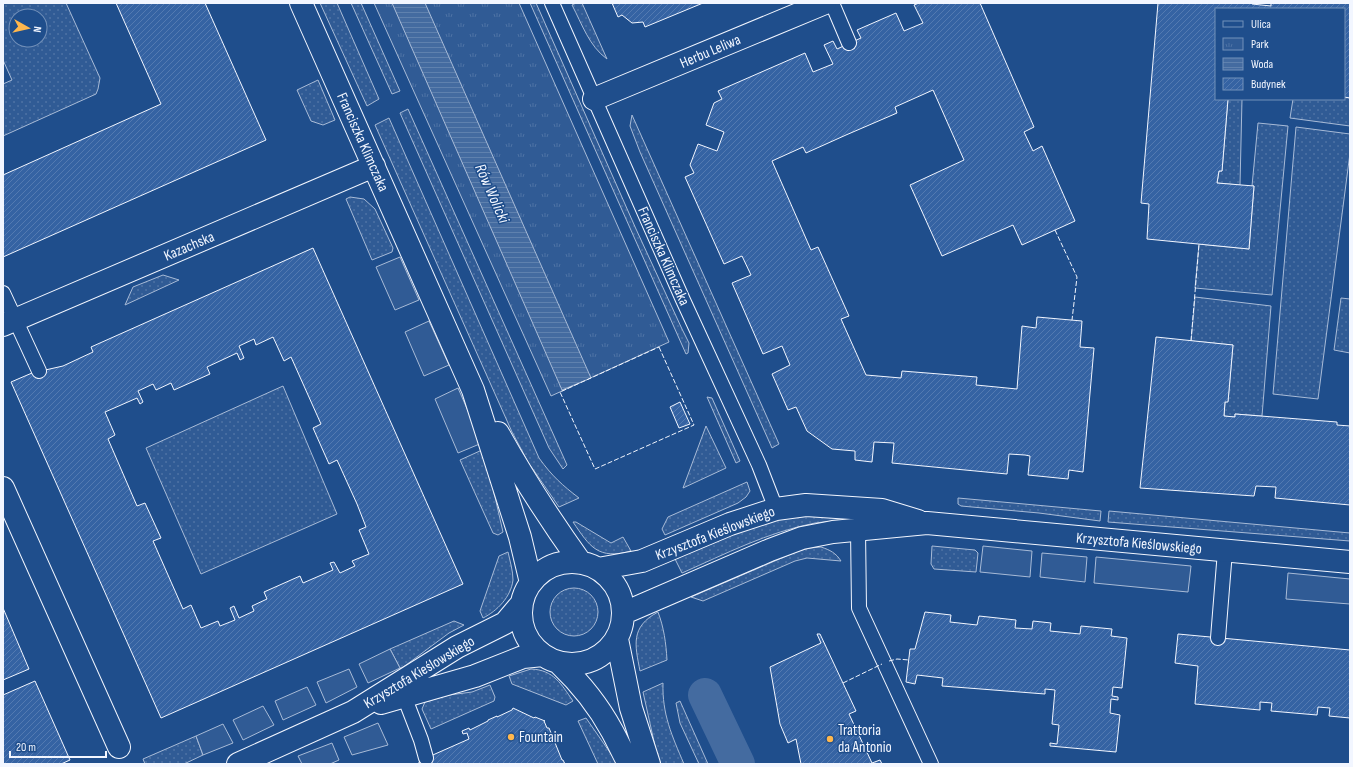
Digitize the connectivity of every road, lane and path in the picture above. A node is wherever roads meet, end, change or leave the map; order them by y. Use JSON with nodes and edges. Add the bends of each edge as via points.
{"nodes":[{"id":1,"x":301,"y":3,"type":"edge"},
{"id":2,"x":552,"y":3,"type":"edge"},
{"id":3,"x":825,"y":3,"type":"edge"},
{"id":4,"x":832,"y":3,"type":"edge"},
{"id":5,"x":849,"y":43,"type":"dead end"},
{"id":6,"x":594,"y":99,"type":"junction"},
{"id":7,"x":374,"y":166,"type":"junction"},
{"id":8,"x":3,"y":293,"type":"edge"},
{"id":9,"x":9,"y":322,"type":"edge"},
{"id":10,"x":39,"y":371,"type":"dead end"},
{"id":11,"x":473,"y":390,"type":"junction"},
{"id":12,"x":3,"y":488,"type":"edge"},
{"id":13,"x":776,"y":509,"type":"junction"},
{"id":14,"x":927,"y":523,"type":"junction"},
{"id":15,"x":858,"y":530,"type":"junction"},
{"id":16,"x":1225,"y":551,"type":"junction"},
{"id":17,"x":1350,"y":562,"type":"edge"},
{"id":18,"x":590,"y":566,"type":"junction"},
{"id":19,"x":531,"y":583,"type":"junction"},
{"id":20,"x":522,"y":603,"type":"junction"},
{"id":21,"x":624,"y":613,"type":"junction"},
{"id":22,"x":1218,"y":638,"type":"dead end"},
{"id":23,"x":617,"y":639,"type":"junction"},
{"id":24,"x":551,"y":659,"type":"junction"},
{"id":25,"x":404,"y":696,"type":"junction"},
{"id":26,"x":353,"y":712,"type":"junction"},
{"id":27,"x":119,"y":747,"type":"dead end"},
{"id":28,"x":426,"y":758,"type":"dead end"},
{"id":29,"x":238,"y":764,"type":"edge"},
{"id":30,"x":629,"y":764,"type":"edge"},
{"id":31,"x":649,"y":764,"type":"edge"},
{"id":32,"x":931,"y":764,"type":"edge"}],
"edges":[{"from":1,"to":7,"type":"street","name":"Franciszka Klimczaka"},
{"from":2,"to":6,"type":"lane","name":"Franciszka Klimczaka"},
{"from":3,"to":6,"type":"street","name":"Herbu Leliwa"},
{"from":4,"to":5,"type":"lane"},
{"from":6,"to":13,"type":"lane","name":"Franciszka Klimczaka","via":[[759,465]]},
{"from":7,"to":9,"type":"street","name":"Kazachska"},
{"from":7,"to":11,"type":"street","name":"Franciszka Klimczaka"},
{"from":8,"to":9,"type":"lane"},
{"from":9,"to":10,"type":"lane"},
{"from":11,"to":18,"type":"street","name":"Franciszka Klimczaka","via":[[553,523]]},
{"from":11,"to":19,"type":"street","name":"Franciszka Klimczaka","via":[[520,537]]},
{"from":12,"to":27,"type":"street"},
{"from":13,"to":14,"type":"street","name":"Krzysztofa Kieślowskiego","via":[[806,505],[882,510]]},
{"from":13,"to":18,"type":"street","name":"Krzysztofa Kieślowskiego","via":[[730,524],[642,561]]},
{"from":14,"to":15,"type":"street","name":"Krzysztofa Kieślowskiego"},
{"from":14,"to":16,"type":"street","name":"Krzysztofa Kieślowskiego"},
{"from":15,"to":21,"type":"street","name":"Krzysztofa Kieślowskiego","via":[[802,538]]},
{"from":15,"to":32,"type":"lane","via":[[859,608]]},
{"from":16,"to":17,"type":"street","name":"Krzysztofa Kieślowskiego"},
{"from":16,"to":22,"type":"lane"},
{"from":18,"to":19,"type":"street","via":[[562,563],[545,570]]},
{"from":18,"to":21,"type":"street","via":[[611,580],[621,596]]},
{"from":19,"to":20,"type":"street"},
{"from":20,"to":24,"type":"street","via":[[525,632],[532,645]]},
{"from":20,"to":26,"type":"street","name":"Krzysztofa Kieślowskiego","via":[[505,623],[457,647]]},
{"from":21,"to":23,"type":"street"},
{"from":23,"to":24,"type":"street","via":[[601,655],[581,664]]},
{"from":23,"to":31,"type":"street","via":[[631,708]]},
{"from":24,"to":25,"type":"street","name":"Krzysztofa Kieślowskiego","via":[[523,657],[475,676]]},
{"from":24,"to":30,"type":"street","via":[[577,680],[595,703]]},
{"from":25,"to":26,"type":"street","name":"Krzysztofa Kieślowskiego"},
{"from":25,"to":28,"type":"lane"},
{"from":26,"to":29,"type":"street","name":"Krzysztofa Kieślowskiego"}]}
